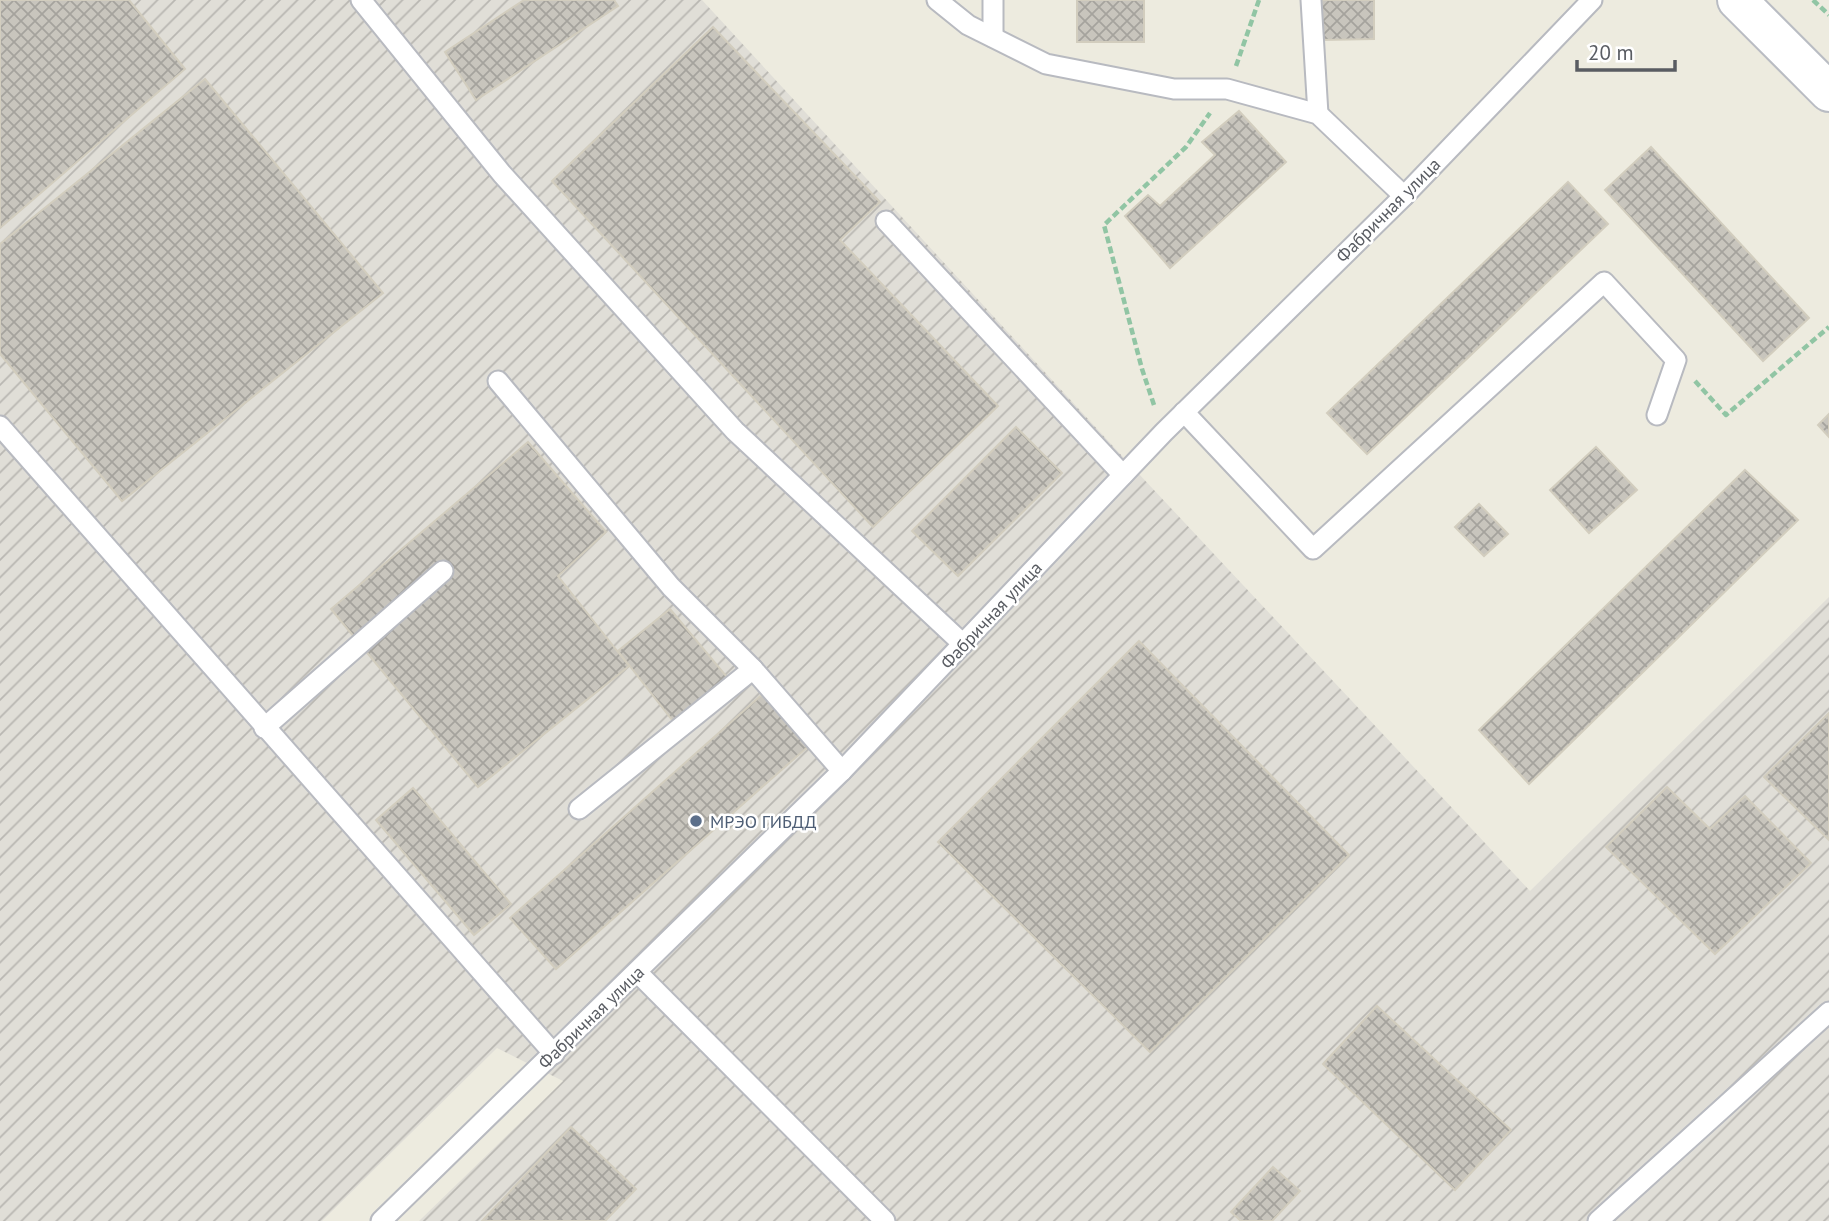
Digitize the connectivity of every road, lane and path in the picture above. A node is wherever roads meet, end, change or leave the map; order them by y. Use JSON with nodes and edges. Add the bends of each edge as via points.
{"nodes":[{"id":1,"x":361,"y":0,"type":"edge"},
{"id":2,"x":937,"y":0,"type":"edge"},
{"id":3,"x":993,"y":0,"type":"edge"},
{"id":4,"x":1259,"y":0,"type":"edge"},
{"id":5,"x":1311,"y":0,"type":"edge"},
{"id":6,"x":1592,"y":0,"type":"edge"},
{"id":7,"x":1737,"y":0,"type":"edge"},
{"id":8,"x":1813,"y":0,"type":"edge"},
{"id":9,"x":1829,"y":15,"type":"edge"},
{"id":10,"x":993,"y":37,"type":"junction"},
{"id":11,"x":1227,"y":89,"type":"junction"},
{"id":12,"x":1829,"y":92,"type":"edge"},
{"id":13,"x":1318,"y":114,"type":"junction"},
{"id":14,"x":1404,"y":196,"type":"junction"},
{"id":15,"x":886,"y":221,"type":"dead end"},
{"id":16,"x":1829,"y":327,"type":"edge"},
{"id":17,"x":1676,"y":360,"type":"junction"},
{"id":18,"x":498,"y":381,"type":"dead end"},
{"id":19,"x":1184,"y":412,"type":"junction"},
{"id":20,"x":1657,"y":415,"type":"dead end"},
{"id":21,"x":0,"y":426,"type":"edge"},
{"id":22,"x":1164,"y":432,"type":"junction"},
{"id":23,"x":1123,"y":475,"type":"junction"},
{"id":24,"x":443,"y":571,"type":"dead end"},
{"id":25,"x":963,"y":644,"type":"junction"},
{"id":26,"x":753,"y":669,"type":"junction"},
{"id":27,"x":264,"y":728,"type":"junction"},
{"id":28,"x":842,"y":771,"type":"junction"},
{"id":29,"x":579,"y":808,"type":"dead end"},
{"id":30,"x":637,"y":972,"type":"junction"},
{"id":31,"x":1827,"y":1017,"type":"edge"},
{"id":32,"x":554,"y":1054,"type":"junction"},
{"id":33,"x":381,"y":1221,"type":"edge"},
{"id":34,"x":885,"y":1221,"type":"edge"},
{"id":35,"x":1598,"y":1221,"type":"edge"}],
"edges":[{"from":1,"to":25,"type":"lane","via":[[502,174],[735,431]]},
{"from":2,"to":10,"type":"lane","via":[[968,25]]},
{"from":3,"to":10,"type":"lane"},
{"from":4,"to":11,"type":"path"},
{"from":5,"to":13,"type":"lane"},
{"from":6,"to":14,"type":"lane","name":"Фабричная улица"},
{"from":7,"to":12,"type":"main road"},
{"from":8,"to":9,"type":"path"},
{"from":10,"to":11,"type":"lane","via":[[1046,64],[1174,89]]},
{"from":11,"to":13,"type":"lane"},
{"from":11,"to":22,"type":"path","via":[[1186,147],[1104,225],[1142,369]]},
{"from":13,"to":14,"type":"lane"},
{"from":14,"to":19,"type":"lane","name":"Фабричная улица"},
{"from":15,"to":23,"type":"lane"},
{"from":16,"to":17,"type":"path","via":[[1726,415]]},
{"from":17,"to":19,"type":"lane","via":[[1604,282],[1313,549]]},
{"from":17,"to":20,"type":"lane"},
{"from":18,"to":26,"type":"lane","via":[[671,587]]},
{"from":19,"to":22,"type":"lane","name":"Фабричная улица"},
{"from":21,"to":27,"type":"lane"},
{"from":22,"to":23,"type":"lane","name":"Фабричная улица"},
{"from":23,"to":25,"type":"lane","name":"Фабричная улица"},
{"from":24,"to":27,"type":"lane"},
{"from":25,"to":28,"type":"lane","name":"Фабричная улица"},
{"from":26,"to":28,"type":"lane"},
{"from":26,"to":29,"type":"lane"},
{"from":27,"to":32,"type":"lane"},
{"from":28,"to":30,"type":"lane","name":"Фабричная улица"},
{"from":30,"to":32,"type":"lane","name":"Фабричная улица"},
{"from":30,"to":34,"type":"lane"},
{"from":31,"to":35,"type":"lane"},
{"from":32,"to":33,"type":"lane","name":"Фабричная улица"}]}
